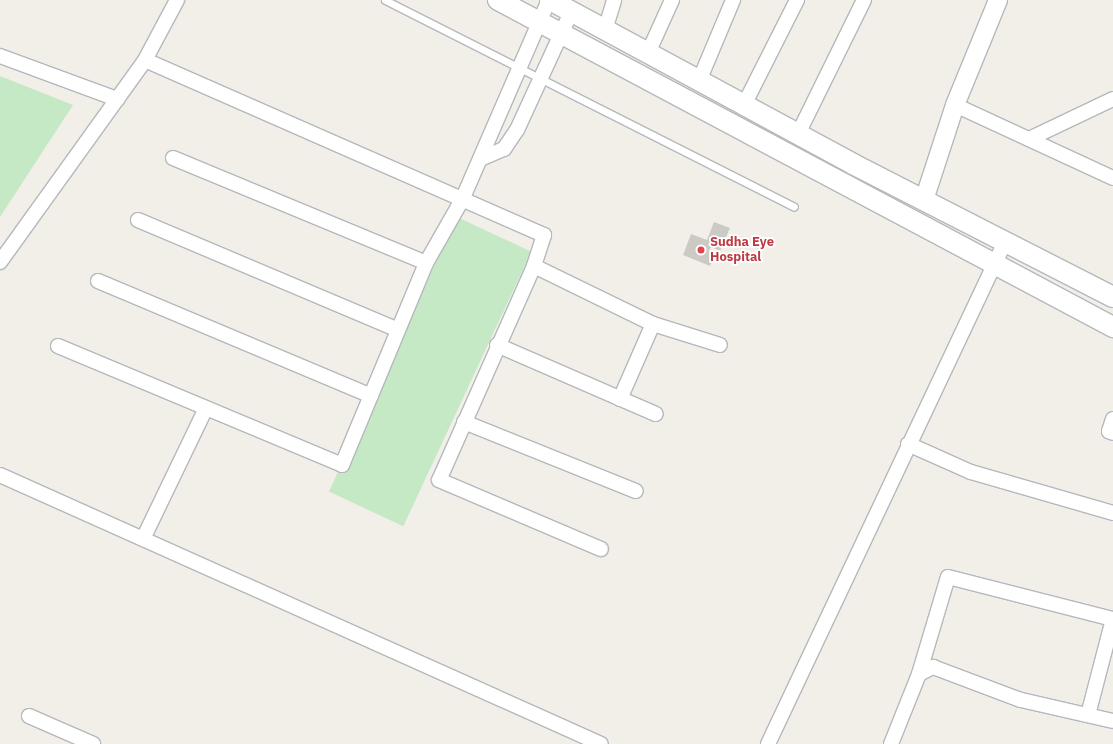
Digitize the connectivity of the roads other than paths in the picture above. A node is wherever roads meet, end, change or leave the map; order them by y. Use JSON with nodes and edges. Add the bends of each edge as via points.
{"nodes":[{"id":1,"x":177,"y":0,"type":"edge"},
{"id":2,"x":385,"y":0,"type":"edge"},
{"id":3,"x":498,"y":0,"type":"edge"},
{"id":4,"x":549,"y":0,"type":"edge"},
{"id":5,"x":614,"y":0,"type":"edge"},
{"id":6,"x":672,"y":0,"type":"edge"},
{"id":7,"x":733,"y":0,"type":"edge"},
{"id":8,"x":796,"y":0,"type":"edge"},
{"id":9,"x":864,"y":0,"type":"edge"},
{"id":10,"x":998,"y":0,"type":"edge"},
{"id":11,"x":571,"y":12,"type":"junction"},
{"id":12,"x":540,"y":21,"type":"junction"},
{"id":13,"x":605,"y":30,"type":"junction"},
{"id":14,"x":561,"y":32,"type":"junction"},
{"id":15,"x":648,"y":53,"type":"junction"},
{"id":16,"x":0,"y":56,"type":"edge"},
{"id":17,"x":145,"y":60,"type":"junction"},
{"id":18,"x":518,"y":70,"type":"junction"},
{"id":19,"x":539,"y":80,"type":"junction"},
{"id":20,"x":699,"y":81,"type":"junction"},
{"id":21,"x":117,"y":99,"type":"junction"},
{"id":22,"x":1113,"y":99,"type":"edge"},
{"id":23,"x":744,"y":105,"type":"junction"},
{"id":24,"x":955,"y":105,"type":"junction"},
{"id":25,"x":798,"y":134,"type":"junction"},
{"id":26,"x":1029,"y":139,"type":"junction"},
{"id":27,"x":173,"y":158,"type":"dead end"},
{"id":28,"x":480,"y":159,"type":"junction"},
{"id":29,"x":1113,"y":178,"type":"edge"},
{"id":30,"x":462,"y":200,"type":"junction"},
{"id":31,"x":924,"y":200,"type":"junction"},
{"id":32,"x":794,"y":207,"type":"dead end"},
{"id":33,"x":138,"y":220,"type":"dead end"},
{"id":34,"x":1005,"y":242,"type":"junction"},
{"id":35,"x":0,"y":262,"type":"edge"},
{"id":36,"x":426,"y":263,"type":"junction"},
{"id":37,"x":993,"y":264,"type":"junction"},
{"id":38,"x":534,"y":266,"type":"junction"},
{"id":39,"x":98,"y":281,"type":"dead end"},
{"id":40,"x":1113,"y":297,"type":"edge"},
{"id":41,"x":653,"y":324,"type":"junction"},
{"id":42,"x":1113,"y":327,"type":"edge"},
{"id":43,"x":398,"y":330,"type":"junction"},
{"id":44,"x":720,"y":345,"type":"dead end"},
{"id":45,"x":58,"y":346,"type":"dead end"},
{"id":46,"x":496,"y":346,"type":"junction"},
{"id":47,"x":371,"y":396,"type":"junction"},
{"id":48,"x":620,"y":399,"type":"junction"},
{"id":49,"x":206,"y":408,"type":"junction"},
{"id":50,"x":656,"y":414,"type":"dead end"},
{"id":51,"x":1113,"y":419,"type":"edge"},
{"id":52,"x":464,"y":422,"type":"junction"},
{"id":53,"x":1113,"y":433,"type":"edge"},
{"id":54,"x":908,"y":444,"type":"junction"},
{"id":55,"x":0,"y":475,"type":"edge"},
{"id":56,"x":636,"y":491,"type":"dead end"},
{"id":57,"x":1113,"y":513,"type":"edge"},
{"id":58,"x":143,"y":539,"type":"junction"},
{"id":59,"x":601,"y":549,"type":"dead end"},
{"id":60,"x":1113,"y":619,"type":"edge"},
{"id":61,"x":919,"y":674,"type":"junction"},
{"id":62,"x":1088,"y":715,"type":"junction"},
{"id":63,"x":29,"y":716,"type":"dead end"},
{"id":64,"x":1113,"y":721,"type":"edge"},
{"id":65,"x":93,"y":744,"type":"edge"},
{"id":66,"x":600,"y":744,"type":"edge"},
{"id":67,"x":768,"y":744,"type":"edge"},
{"id":68,"x":891,"y":744,"type":"edge"}],
"edges":[{"from":1,"to":17,"type":"street"},
{"from":2,"to":18,"type":"lane"},
{"from":3,"to":12,"type":"main road"},
{"from":4,"to":11,"type":"main road"},
{"from":4,"to":12,"type":"street"},
{"from":5,"to":13,"type":"street"},
{"from":6,"to":15,"type":"street"},
{"from":7,"to":20,"type":"street"},
{"from":8,"to":23,"type":"street"},
{"from":9,"to":25,"type":"street"},
{"from":10,"to":24,"type":"street"},
{"from":11,"to":13,"type":"main road"},
{"from":11,"to":14,"type":"street"},
{"from":12,"to":14,"type":"main road"},
{"from":12,"to":18,"type":"street"},
{"from":13,"to":15,"type":"main road"},
{"from":14,"to":19,"type":"street"},
{"from":14,"to":37,"type":"main road"},
{"from":15,"to":20,"type":"main road"},
{"from":16,"to":21,"type":"street"},
{"from":17,"to":21,"type":"street"},
{"from":17,"to":30,"type":"street"},
{"from":18,"to":19,"type":"lane"},
{"from":18,"to":28,"type":"street"},
{"from":19,"to":28,"type":"street","via":[[517,130],[504,149]]},
{"from":19,"to":32,"type":"lane"},
{"from":20,"to":23,"type":"main road"},
{"from":21,"to":35,"type":"street"},
{"from":22,"to":26,"type":"street"},
{"from":23,"to":25,"type":"main road"},
{"from":24,"to":26,"type":"street"},
{"from":24,"to":31,"type":"street"},
{"from":25,"to":31,"type":"main road"},
{"from":26,"to":29,"type":"street"},
{"from":27,"to":36,"type":"street"},
{"from":28,"to":30,"type":"street"},
{"from":30,"to":36,"type":"street"},
{"from":30,"to":38,"type":"street","via":[[544,235]]},
{"from":31,"to":34,"type":"main road"},
{"from":33,"to":43,"type":"street"},
{"from":34,"to":37,"type":"street"},
{"from":34,"to":40,"type":"main road"},
{"from":36,"to":43,"type":"street"},
{"from":37,"to":42,"type":"main road"},
{"from":37,"to":54,"type":"street"},
{"from":38,"to":41,"type":"street"},
{"from":38,"to":46,"type":"street"},
{"from":39,"to":47,"type":"street"},
{"from":41,"to":44,"type":"street"},
{"from":41,"to":48,"type":"street"},
{"from":43,"to":47,"type":"street"},
{"from":45,"to":49,"type":"street"},
{"from":46,"to":48,"type":"street"},
{"from":46,"to":52,"type":"street"},
{"from":47,"to":49,"type":"street","via":[[342,465]]},
{"from":48,"to":50,"type":"street"},
{"from":49,"to":58,"type":"street"},
{"from":51,"to":53,"type":"street","via":[[1109,431]]},
{"from":52,"to":56,"type":"street"},
{"from":52,"to":59,"type":"street","via":[[439,480]]},
{"from":54,"to":57,"type":"street","via":[[971,472]]},
{"from":54,"to":67,"type":"street"},
{"from":55,"to":58,"type":"street"},
{"from":58,"to":66,"type":"street"},
{"from":60,"to":61,"type":"street","via":[[948,577]]},
{"from":60,"to":62,"type":"street"},
{"from":61,"to":62,"type":"street","via":[[933,667],[1021,700]]},
{"from":61,"to":68,"type":"street"},
{"from":62,"to":64,"type":"street"},
{"from":63,"to":65,"type":"street"}]}
